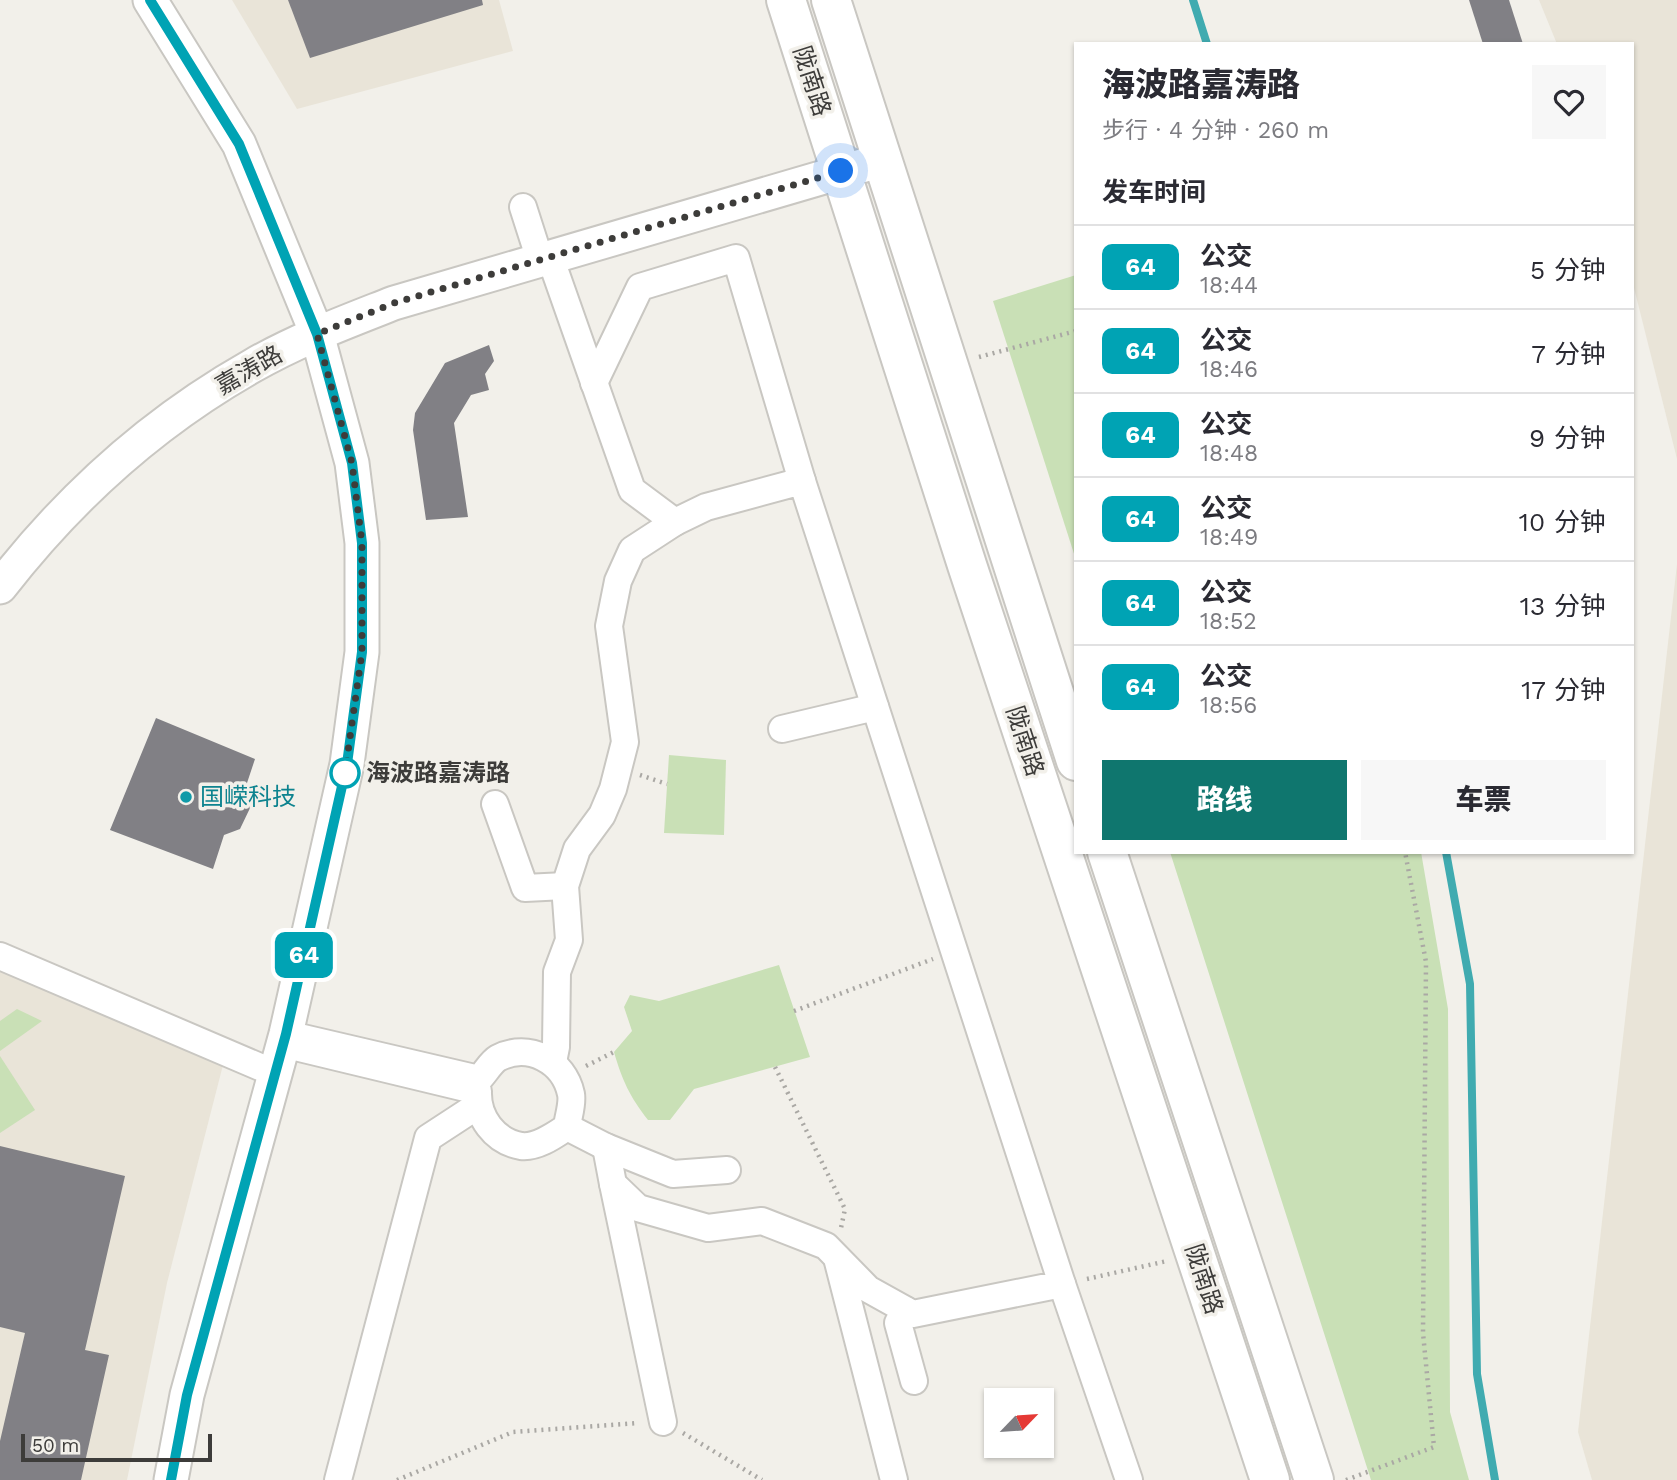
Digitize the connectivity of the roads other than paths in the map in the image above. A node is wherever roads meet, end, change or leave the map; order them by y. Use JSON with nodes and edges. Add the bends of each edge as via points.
{"nodes":[{"id":1,"x":150,"y":0,"type":"edge"},
{"id":2,"x":786,"y":0,"type":"edge"},
{"id":3,"x":831,"y":0,"type":"edge"},
{"id":4,"x":882,"y":160,"type":"junction"},
{"id":5,"x":841,"y":171,"type":"junction"},
{"id":6,"x":523,"y":207,"type":"dead end"},
{"id":7,"x":545,"y":259,"type":"junction"},
{"id":8,"x":317,"y":334,"type":"junction"},
{"id":9,"x":594,"y":383,"type":"junction"},
{"id":10,"x":802,"y":481,"type":"junction"},
{"id":11,"x":675,"y":522,"type":"junction"},
{"id":12,"x":0,"y":587,"type":"edge"},
{"id":13,"x":875,"y":707,"type":"junction"},
{"id":14,"x":782,"y":729,"type":"dead end"},
{"id":15,"x":1074,"y":755,"type":"edge"},
{"id":16,"x":495,"y":804,"type":"dead end"},
{"id":17,"x":1108,"y":854,"type":"edge"},
{"id":18,"x":565,"y":886,"type":"junction"},
{"id":19,"x":0,"y":956,"type":"edge"},
{"id":20,"x":281,"y":1050,"type":"junction"},
{"id":21,"x":553,"y":1062,"type":"junction"},
{"id":22,"x":477,"y":1106,"type":"junction"},
{"id":23,"x":566,"y":1127,"type":"junction"},
{"id":24,"x":606,"y":1147,"type":"junction"},
{"id":25,"x":727,"y":1170,"type":"dead end"},
{"id":26,"x":613,"y":1184,"type":"junction"},
{"id":27,"x":836,"y":1257,"type":"junction"},
{"id":28,"x":1062,"y":1284,"type":"junction"},
{"id":29,"x":905,"y":1310,"type":"junction"},
{"id":30,"x":914,"y":1381,"type":"dead end"},
{"id":31,"x":663,"y":1422,"type":"road end"},
{"id":32,"x":171,"y":1480,"type":"edge"},
{"id":33,"x":338,"y":1480,"type":"edge"},
{"id":34,"x":894,"y":1480,"type":"edge"},
{"id":35,"x":1129,"y":1480,"type":"edge"},
{"id":36,"x":1270,"y":1480,"type":"edge"},
{"id":37,"x":1314,"y":1480,"type":"edge"}],
"edges":[{"from":1,"to":8,"type":"street","via":[[239,144]]},
{"from":2,"to":5,"type":"main road","name":"陇南路"},
{"from":3,"to":4,"type":"main road","name":"陇南路"},
{"from":4,"to":5,"type":"street","name":"嘉涛路"},
{"from":4,"to":15,"type":"main road","name":"陇南路"},
{"from":5,"to":7,"type":"street","name":"嘉涛路"},
{"from":5,"to":36,"type":"main road","name":"陇南路"},
{"from":6,"to":7,"type":"street"},
{"from":7,"to":8,"type":"street","name":"嘉涛路","via":[[394,303]]},
{"from":7,"to":9,"type":"street"},
{"from":8,"to":12,"type":"street","name":"嘉涛路","via":[[252,366],[132,448],[81,495]]},
{"from":8,"to":20,"type":"street","via":[[352,463],[362,543],[362,652],[347,764]]},
{"from":9,"to":10,"type":"street","via":[[640,287],[736,258]]},
{"from":9,"to":11,"type":"street","via":[[632,490]]},
{"from":10,"to":11,"type":"street","via":[[706,507]]},
{"from":10,"to":13,"type":"street"},
{"from":11,"to":18,"type":"street","via":[[632,550],[618,581],[609,626],[625,742],[602,816],[577,849]]},
{"from":13,"to":14,"type":"street"},
{"from":13,"to":28,"type":"street"},
{"from":16,"to":18,"type":"street","via":[[525,888]]},
{"from":17,"to":37,"type":"main road","name":"陇南路"},
{"from":18,"to":21,"type":"street","via":[[569,940],[557,972]]},
{"from":19,"to":20,"type":"street"},
{"from":20,"to":21,"type":"street","via":[[479,1079],[497,1059],[526,1051]]},
{"from":20,"to":22,"type":"street","via":[[478,1091]]},
{"from":20,"to":32,"type":"street","via":[[187,1395]]},
{"from":21,"to":23,"type":"street","via":[[565,1076],[572,1097]]},
{"from":22,"to":23,"type":"street","via":[[493,1133],[523,1146],[549,1139]]},
{"from":22,"to":33,"type":"street","via":[[428,1138]]},
{"from":23,"to":24,"type":"street"},
{"from":24,"to":25,"type":"street","via":[[673,1174]]},
{"from":24,"to":26,"type":"street"},
{"from":26,"to":27,"type":"street","via":[[638,1208],[708,1228],[762,1221],[826,1246]]},
{"from":26,"to":31,"type":"street"},
{"from":27,"to":29,"type":"street","via":[[868,1289]]},
{"from":27,"to":34,"type":"street"},
{"from":28,"to":29,"type":"street","via":[[913,1314]]},
{"from":28,"to":35,"type":"street"},
{"from":29,"to":30,"type":"street","via":[[898,1323]]}]}
